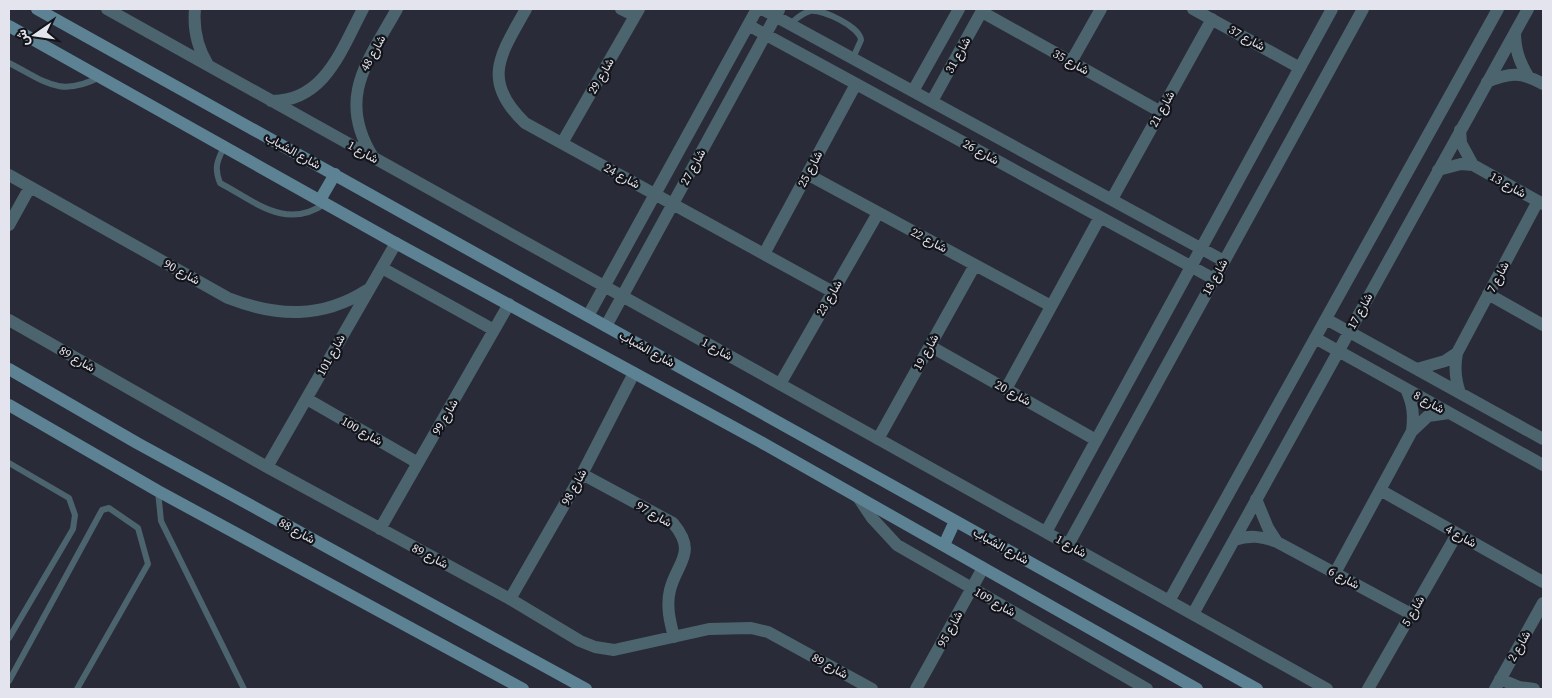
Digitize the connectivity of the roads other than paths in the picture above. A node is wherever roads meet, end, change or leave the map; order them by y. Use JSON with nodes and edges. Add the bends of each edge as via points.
{"nodes":[{"id":1,"x":37,"y":9,"type":"edge"},
{"id":2,"x":107,"y":9,"type":"edge"},
{"id":3,"x":195,"y":9,"type":"edge"},
{"id":4,"x":363,"y":9,"type":"edge"},
{"id":5,"x":397,"y":9,"type":"edge"},
{"id":6,"x":526,"y":9,"type":"edge"},
{"id":7,"x":621,"y":9,"type":"edge"},
{"id":8,"x":757,"y":9,"type":"edge"},
{"id":9,"x":762,"y":9,"type":"edge"},
{"id":10,"x":959,"y":9,"type":"edge"},
{"id":11,"x":1101,"y":9,"type":"edge"},
{"id":12,"x":1193,"y":9,"type":"edge"},
{"id":13,"x":1332,"y":9,"type":"edge"},
{"id":14,"x":1363,"y":9,"type":"edge"},
{"id":15,"x":1498,"y":9,"type":"edge"},
{"id":16,"x":1528,"y":9,"type":"edge"},
{"id":17,"x":982,"y":10,"type":"edge"},
{"id":18,"x":778,"y":12,"type":"edge"},
{"id":19,"x":637,"y":13,"type":"edge"},
{"id":20,"x":1212,"y":19,"type":"junction"},
{"id":21,"x":790,"y":24,"type":"junction"},
{"id":22,"x":748,"y":25,"type":"junction"},
{"id":23,"x":9,"y":26,"type":"edge"},
{"id":24,"x":1515,"y":32,"type":"junction"},
{"id":25,"x":766,"y":35,"type":"junction"},
{"id":26,"x":853,"y":58,"type":"junction"},
{"id":27,"x":1071,"y":62,"type":"junction"},
{"id":28,"x":9,"y":63,"type":"edge"},
{"id":29,"x":208,"y":66,"type":"junction"},
{"id":30,"x":1300,"y":68,"type":"junction"},
{"id":31,"x":1528,"y":76,"type":"junction"},
{"id":32,"x":100,"y":77,"type":"junction"},
{"id":33,"x":1487,"y":82,"type":"junction"},
{"id":34,"x":856,"y":84,"type":"junction"},
{"id":35,"x":1543,"y":84,"type":"edge"},
{"id":36,"x":913,"y":91,"type":"junction"},
{"id":37,"x":271,"y":100,"type":"junction"},
{"id":38,"x":932,"y":101,"type":"junction"},
{"id":39,"x":1161,"y":112,"type":"junction"},
{"id":40,"x":1460,"y":130,"type":"junction"},
{"id":41,"x":562,"y":143,"type":"junction"},
{"id":42,"x":224,"y":147,"type":"junction"},
{"id":43,"x":373,"y":157,"type":"junction"},
{"id":44,"x":1473,"y":165,"type":"junction"},
{"id":45,"x":1438,"y":170,"type":"junction"},
{"id":46,"x":335,"y":174,"type":"junction"},
{"id":47,"x":807,"y":174,"type":"junction"},
{"id":48,"x":9,"y":175,"type":"edge"},
{"id":49,"x":30,"y":187,"type":"junction"},
{"id":50,"x":655,"y":194,"type":"junction"},
{"id":51,"x":1112,"y":199,"type":"junction"},
{"id":52,"x":323,"y":202,"type":"junction"},
{"id":53,"x":1541,"y":203,"type":"edge"},
{"id":54,"x":673,"y":204,"type":"junction"},
{"id":55,"x":878,"y":213,"type":"junction"},
{"id":56,"x":1100,"y":217,"type":"junction"},
{"id":57,"x":9,"y":225,"type":"edge"},
{"id":58,"x":396,"y":243,"type":"junction"},
{"id":59,"x":1202,"y":248,"type":"junction"},
{"id":60,"x":764,"y":254,"type":"junction"},
{"id":61,"x":1224,"y":260,"type":"junction"},
{"id":62,"x":975,"y":265,"type":"junction"},
{"id":63,"x":1191,"y":267,"type":"junction"},
{"id":64,"x":382,"y":268,"type":"junction"},
{"id":65,"x":1214,"y":279,"type":"junction"},
{"id":66,"x":604,"y":286,"type":"junction"},
{"id":67,"x":367,"y":290,"type":"junction"},
{"id":68,"x":833,"y":292,"type":"junction"},
{"id":69,"x":1488,"y":294,"type":"junction"},
{"id":70,"x":622,"y":296,"type":"junction"},
{"id":71,"x":509,"y":304,"type":"junction"},
{"id":72,"x":1051,"y":306,"type":"junction"},
{"id":73,"x":588,"y":316,"type":"junction"},
{"id":74,"x":1326,"y":319,"type":"junction"},
{"id":75,"x":9,"y":320,"type":"edge"},
{"id":76,"x":1543,"y":325,"type":"edge"},
{"id":77,"x":606,"y":326,"type":"junction"},
{"id":78,"x":494,"y":330,"type":"junction"},
{"id":79,"x":1349,"y":332,"type":"junction"},
{"id":80,"x":1315,"y":338,"type":"junction"},
{"id":81,"x":930,"y":346,"type":"junction"},
{"id":82,"x":1338,"y":351,"type":"junction"},
{"id":83,"x":1457,"y":353,"type":"junction"},
{"id":84,"x":9,"y":369,"type":"edge"},
{"id":85,"x":1417,"y":369,"type":"junction"},
{"id":86,"x":634,"y":373,"type":"junction"},
{"id":87,"x":780,"y":384,"type":"junction"},
{"id":88,"x":1006,"y":389,"type":"junction"},
{"id":89,"x":1406,"y":389,"type":"junction"},
{"id":90,"x":1460,"y":393,"type":"junction"},
{"id":91,"x":307,"y":399,"type":"junction"},
{"id":92,"x":9,"y":405,"type":"edge"},
{"id":93,"x":1450,"y":413,"type":"junction"},
{"id":94,"x":1412,"y":431,"type":"junction"},
{"id":95,"x":878,"y":439,"type":"junction"},
{"id":96,"x":1096,"y":440,"type":"junction"},
{"id":97,"x":1543,"y":440,"type":"edge"},
{"id":98,"x":9,"y":462,"type":"edge"},
{"id":99,"x":418,"y":463,"type":"junction"},
{"id":100,"x":1543,"y":465,"type":"edge"},
{"id":101,"x":268,"y":467,"type":"junction"},
{"id":102,"x":582,"y":474,"type":"junction"},
{"id":103,"x":1380,"y":490,"type":"junction"},
{"id":104,"x":158,"y":491,"type":"junction"},
{"id":105,"x":858,"y":497,"type":"junction"},
{"id":106,"x":1256,"y":499,"type":"junction"},
{"id":107,"x":955,"y":521,"type":"junction"},
{"id":108,"x":380,"y":530,"type":"junction"},
{"id":109,"x":1046,"y":532,"type":"junction"},
{"id":110,"x":1457,"y":534,"type":"junction"},
{"id":111,"x":1234,"y":540,"type":"junction"},
{"id":112,"x":1277,"y":542,"type":"junction"},
{"id":113,"x":944,"y":544,"type":"junction"},
{"id":114,"x":1068,"y":545,"type":"junction"},
{"id":115,"x":984,"y":568,"type":"junction"},
{"id":116,"x":1335,"y":573,"type":"junction"},
{"id":117,"x":1543,"y":582,"type":"edge"},
{"id":118,"x":972,"y":588,"type":"junction"},
{"id":119,"x":510,"y":599,"type":"junction"},
{"id":120,"x":1169,"y":601,"type":"junction"},
{"id":121,"x":1543,"y":604,"type":"edge"},
{"id":122,"x":1193,"y":614,"type":"junction"},
{"id":123,"x":1411,"y":614,"type":"junction"},
{"id":124,"x":674,"y":637,"type":"junction"},
{"id":125,"x":9,"y":638,"type":"edge"},
{"id":126,"x":9,"y":681,"type":"edge"},
{"id":127,"x":1498,"y":684,"type":"edge"},
{"id":128,"x":77,"y":689,"type":"edge"},
{"id":129,"x":244,"y":689,"type":"edge"},
{"id":130,"x":523,"y":689,"type":"edge"},
{"id":131,"x":586,"y":689,"type":"edge"},
{"id":132,"x":872,"y":689,"type":"edge"},
{"id":133,"x":916,"y":689,"type":"edge"},
{"id":134,"x":1147,"y":689,"type":"edge"},
{"id":135,"x":1197,"y":689,"type":"edge"},
{"id":136,"x":1256,"y":689,"type":"edge"},
{"id":137,"x":1327,"y":689,"type":"edge"},
{"id":138,"x":1368,"y":689,"type":"edge"},
{"id":139,"x":1534,"y":689,"type":"edge"}],
"edges":[{"from":1,"to":46,"type":"street","name":"شارع الشباب"},
{"from":2,"to":29,"type":"street","name":"شارع 1"},
{"from":3,"to":29,"type":"street","via":[[194,32]]},
{"from":4,"to":37,"type":"street","via":[[330,72],[317,86],[301,96]]},
{"from":5,"to":43,"type":"street","name":"شارع 48","via":[[359,78],[356,100],[358,123]]},
{"from":6,"to":41,"type":"street","name":"شارع 24","via":[[501,54],[498,74],[502,93],[511,109],[525,123]]},
{"from":7,"to":19,"type":"street"},
{"from":8,"to":22,"type":"street","name":"شارع 27"},
{"from":9,"to":18,"type":"street","name":"شارع 26"},
{"from":10,"to":36,"type":"street","name":"شارع 31"},
{"from":11,"to":27,"type":"street"},
{"from":12,"to":20,"type":"street","name":"شارع 37"},
{"from":13,"to":30,"type":"street","name":"شارع 18"},
{"from":14,"to":61,"type":"street","name":"شارع 18"},
{"from":15,"to":74,"type":"street"},
{"from":16,"to":24,"type":"street","name":"شارع 17"},
{"from":17,"to":27,"type":"street","name":"شارع 35"},
{"from":17,"to":38,"type":"street","name":"شارع 31"},
{"from":18,"to":21,"type":"street","name":"شارع 26"},
{"from":18,"to":25,"type":"street","name":"شارع 27"},
{"from":19,"to":41,"type":"street","name":"شارع 29"},
{"from":20,"to":30,"type":"street","name":"شارع 37"},
{"from":20,"to":39,"type":"street","name":"شارع 21"},
{"from":21,"to":26,"type":"street","name":"شارع 26"},
{"from":21,"to":26,"type":"lane","via":[[802,14],[818,11],[856,29],[861,40]]},
{"from":22,"to":25,"type":"street","name":"شارع 26"},
{"from":22,"to":50,"type":"street","name":"شارع 27"},
{"from":23,"to":32,"type":"street"},
{"from":24,"to":31,"type":"street","via":[[1518,55]]},
{"from":24,"to":33,"type":"street","name":"شارع 17"},
{"from":25,"to":34,"type":"street","name":"شارع 26"},
{"from":25,"to":54,"type":"street","name":"شارع 27"},
{"from":26,"to":36,"type":"street","name":"شارع 26"},
{"from":27,"to":39,"type":"street","name":"شارع 35"},
{"from":28,"to":32,"type":"lane","via":[[58,88],[80,86]]},
{"from":29,"to":37,"type":"street","name":"شارع 1"},
{"from":30,"to":59,"type":"street","name":"شارع 18"},
{"from":31,"to":33,"type":"street","via":[[1500,76]]},
{"from":31,"to":35,"type":"street"},
{"from":32,"to":42,"type":"street"},
{"from":33,"to":40,"type":"street","name":"شارع 17"},
{"from":34,"to":47,"type":"street","name":"شارع 25"},
{"from":34,"to":56,"type":"street","name":"شارع 26"},
{"from":36,"to":38,"type":"street","name":"شارع 26"},
{"from":37,"to":43,"type":"street","name":"شارع 1"},
{"from":38,"to":51,"type":"street","name":"شارع 26"},
{"from":39,"to":51,"type":"street","name":"شارع 21"},
{"from":40,"to":44,"type":"street","via":[[1461,143]]},
{"from":40,"to":45,"type":"street","name":"شارع 17"},
{"from":41,"to":50,"type":"street","name":"شارع 24"},
{"from":42,"to":52,"type":"street"},
{"from":42,"to":52,"type":"lane","via":[[216,163],[220,183],[279,215],[304,215]]},
{"from":43,"to":66,"type":"street","name":"شارع 1"},
{"from":44,"to":45,"type":"street","via":[[1461,164]]},
{"from":44,"to":53,"type":"street","name":"شارع 13"},
{"from":45,"to":79,"type":"street","name":"شارع 17"},
{"from":46,"to":52,"type":"street"},
{"from":46,"to":73,"type":"street","name":"شارع الشباب"},
{"from":47,"to":55,"type":"street","name":"شارع 22"},
{"from":47,"to":60,"type":"street","name":"شارع 25"},
{"from":48,"to":49,"type":"street","name":"شارع 90"},
{"from":49,"to":57,"type":"street"},
{"from":49,"to":67,"type":"street","name":"شارع 90","via":[[228,298],[250,306],[315,311],[342,304]]},
{"from":50,"to":54,"type":"street","name":"شارع 24"},
{"from":50,"to":66,"type":"street","name":"شارع 27"},
{"from":51,"to":59,"type":"street","name":"شارع 26"},
{"from":52,"to":58,"type":"street"},
{"from":53,"to":69,"type":"street","name":"شارع 7"},
{"from":54,"to":60,"type":"street","name":"شارع 24"},
{"from":54,"to":70,"type":"street","name":"شارع 27"},
{"from":55,"to":62,"type":"street","name":"شارع 22"},
{"from":55,"to":68,"type":"street","name":"شارع 23"},
{"from":56,"to":63,"type":"street","name":"شارع 26"},
{"from":56,"to":72,"type":"street"},
{"from":58,"to":64,"type":"street","name":"شارع 101"},
{"from":58,"to":71,"type":"street"},
{"from":59,"to":61,"type":"street","name":"شارع 26"},
{"from":59,"to":63,"type":"street","name":"شارع 18"},
{"from":60,"to":68,"type":"street","name":"شارع 24"},
{"from":61,"to":65,"type":"street","name":"شارع 18"},
{"from":62,"to":72,"type":"street","name":"شارع 22"},
{"from":62,"to":81,"type":"street","name":"شارع 19"},
{"from":63,"to":65,"type":"street","name":"شارع 26"},
{"from":63,"to":96,"type":"street","name":"شارع 18"},
{"from":64,"to":67,"type":"street","name":"شارع 101"},
{"from":64,"to":78,"type":"street"},
{"from":65,"to":114,"type":"street","name":"شارع 18"},
{"from":66,"to":70,"type":"street","name":"شارع 1"},
{"from":66,"to":73,"type":"street","name":"شارع 27"},
{"from":67,"to":91,"type":"street","name":"شارع 101"},
{"from":68,"to":87,"type":"street","name":"شارع 23"},
{"from":69,"to":76,"type":"street"},
{"from":69,"to":83,"type":"street","name":"شارع 7"},
{"from":70,"to":77,"type":"street","name":"شارع 27"},
{"from":70,"to":87,"type":"street","name":"شارع 1"},
{"from":71,"to":78,"type":"street","name":"شارع 99"},
{"from":71,"to":86,"type":"street"},
{"from":72,"to":88,"type":"street"},
{"from":73,"to":77,"type":"street","name":"شارع الشباب"},
{"from":74,"to":79,"type":"street","name":"شارع 8"},
{"from":74,"to":80,"type":"street"},
{"from":75,"to":101,"type":"street","name":"شارع 89"},
{"from":77,"to":107,"type":"street","name":"شارع الشباب"},
{"from":78,"to":99,"type":"street","name":"شارع 99"},
{"from":79,"to":82,"type":"street","name":"شارع 17"},
{"from":79,"to":85,"type":"street","name":"شارع 8"},
{"from":80,"to":82,"type":"street","name":"شارع 8"},
{"from":80,"to":120,"type":"street"},
{"from":81,"to":88,"type":"street","name":"شارع 20"},
{"from":81,"to":95,"type":"street","name":"شارع 19"},
{"from":82,"to":89,"type":"street","name":"شارع 8"},
{"from":82,"to":106,"type":"street","name":"شارع 17"},
{"from":83,"to":85,"type":"street","via":[[1445,361]]},
{"from":83,"to":90,"type":"street","name":"شارع 7","via":[[1454,366]]},
{"from":84,"to":131,"type":"street","name":"شارع 88"},
{"from":85,"to":90,"type":"street","name":"شارع 8"},
{"from":86,"to":102,"type":"street","name":"شارع 98"},
{"from":86,"to":105,"type":"street"},
{"from":87,"to":95,"type":"street","name":"شارع 1"},
{"from":88,"to":96,"type":"street","name":"شارع 20"},
{"from":89,"to":93,"type":"street","name":"شارع 8"},
{"from":89,"to":94,"type":"street","via":[[1412,402]]},
{"from":90,"to":97,"type":"street","name":"شارع 8"},
{"from":91,"to":99,"type":"street","name":"شارع 100"},
{"from":91,"to":101,"type":"street","name":"شارع 101"},
{"from":92,"to":104,"type":"street"},
{"from":93,"to":94,"type":"street","via":[[1428,416]]},
{"from":93,"to":100,"type":"street","name":"شارع 8"},
{"from":94,"to":103,"type":"street"},
{"from":95,"to":109,"type":"street","name":"شارع 1"},
{"from":96,"to":109,"type":"street","name":"شارع 18"},
{"from":98,"to":125,"type":"lane","via":[[69,498],[76,515],[73,529]]},
{"from":99,"to":108,"type":"street","name":"شارع 99"},
{"from":101,"to":108,"type":"street","name":"شارع 89"},
{"from":102,"to":119,"type":"street","name":"شارع 98"},
{"from":102,"to":124,"type":"street","name":"شارع 97","via":[[673,523],[681,532],[685,556],[670,590],[668,606]]},
{"from":103,"to":110,"type":"street","name":"شارع 4"},
{"from":103,"to":116,"type":"street"},
{"from":104,"to":129,"type":"lane","via":[[161,521]]},
{"from":104,"to":130,"type":"street"},
{"from":105,"to":113,"type":"street"},
{"from":105,"to":118,"type":"street","name":"شارع 109","via":[[897,545]]},
{"from":106,"to":111,"type":"street","name":"شارع 17"},
{"from":106,"to":112,"type":"street"},
{"from":107,"to":113,"type":"street"},
{"from":107,"to":136,"type":"street","name":"شارع الشباب"},
{"from":108,"to":119,"type":"street","name":"شارع 89"},
{"from":109,"to":114,"type":"street","name":"شارع 1"},
{"from":110,"to":117,"type":"street","name":"شارع 4"},
{"from":110,"to":123,"type":"street","name":"شارع 5"},
{"from":111,"to":112,"type":"street","name":"شارع 6","via":[[1263,536]]},
{"from":111,"to":122,"type":"street","name":"شارع 17"},
{"from":112,"to":116,"type":"street","name":"شارع 6"},
{"from":113,"to":115,"type":"street"},
{"from":114,"to":120,"type":"street","name":"شارع 1"},
{"from":115,"to":118,"type":"street","name":"شارع 95"},
{"from":115,"to":135,"type":"street"},
{"from":116,"to":123,"type":"street","name":"شارع 6"},
{"from":118,"to":133,"type":"street","name":"شارع 95"},
{"from":118,"to":134,"type":"street","name":"شارع 109"},
{"from":119,"to":124,"type":"street","name":"شارع 89","via":[[595,647],[614,650]]},
{"from":120,"to":122,"type":"street","name":"شارع 1"},
{"from":121,"to":127,"type":"street","name":"شارع 2"},
{"from":122,"to":137,"type":"street","name":"شارع 1"},
{"from":123,"to":138,"type":"street","name":"شارع 5"},
{"from":124,"to":132,"type":"street","name":"شارع 89","via":[[709,629],[751,628],[768,632]]},
{"from":126,"to":128,"type":"lane","via":[[102,510],[109,508],[138,528],[148,564]]},
{"from":127,"to":139,"type":"street"}]}
